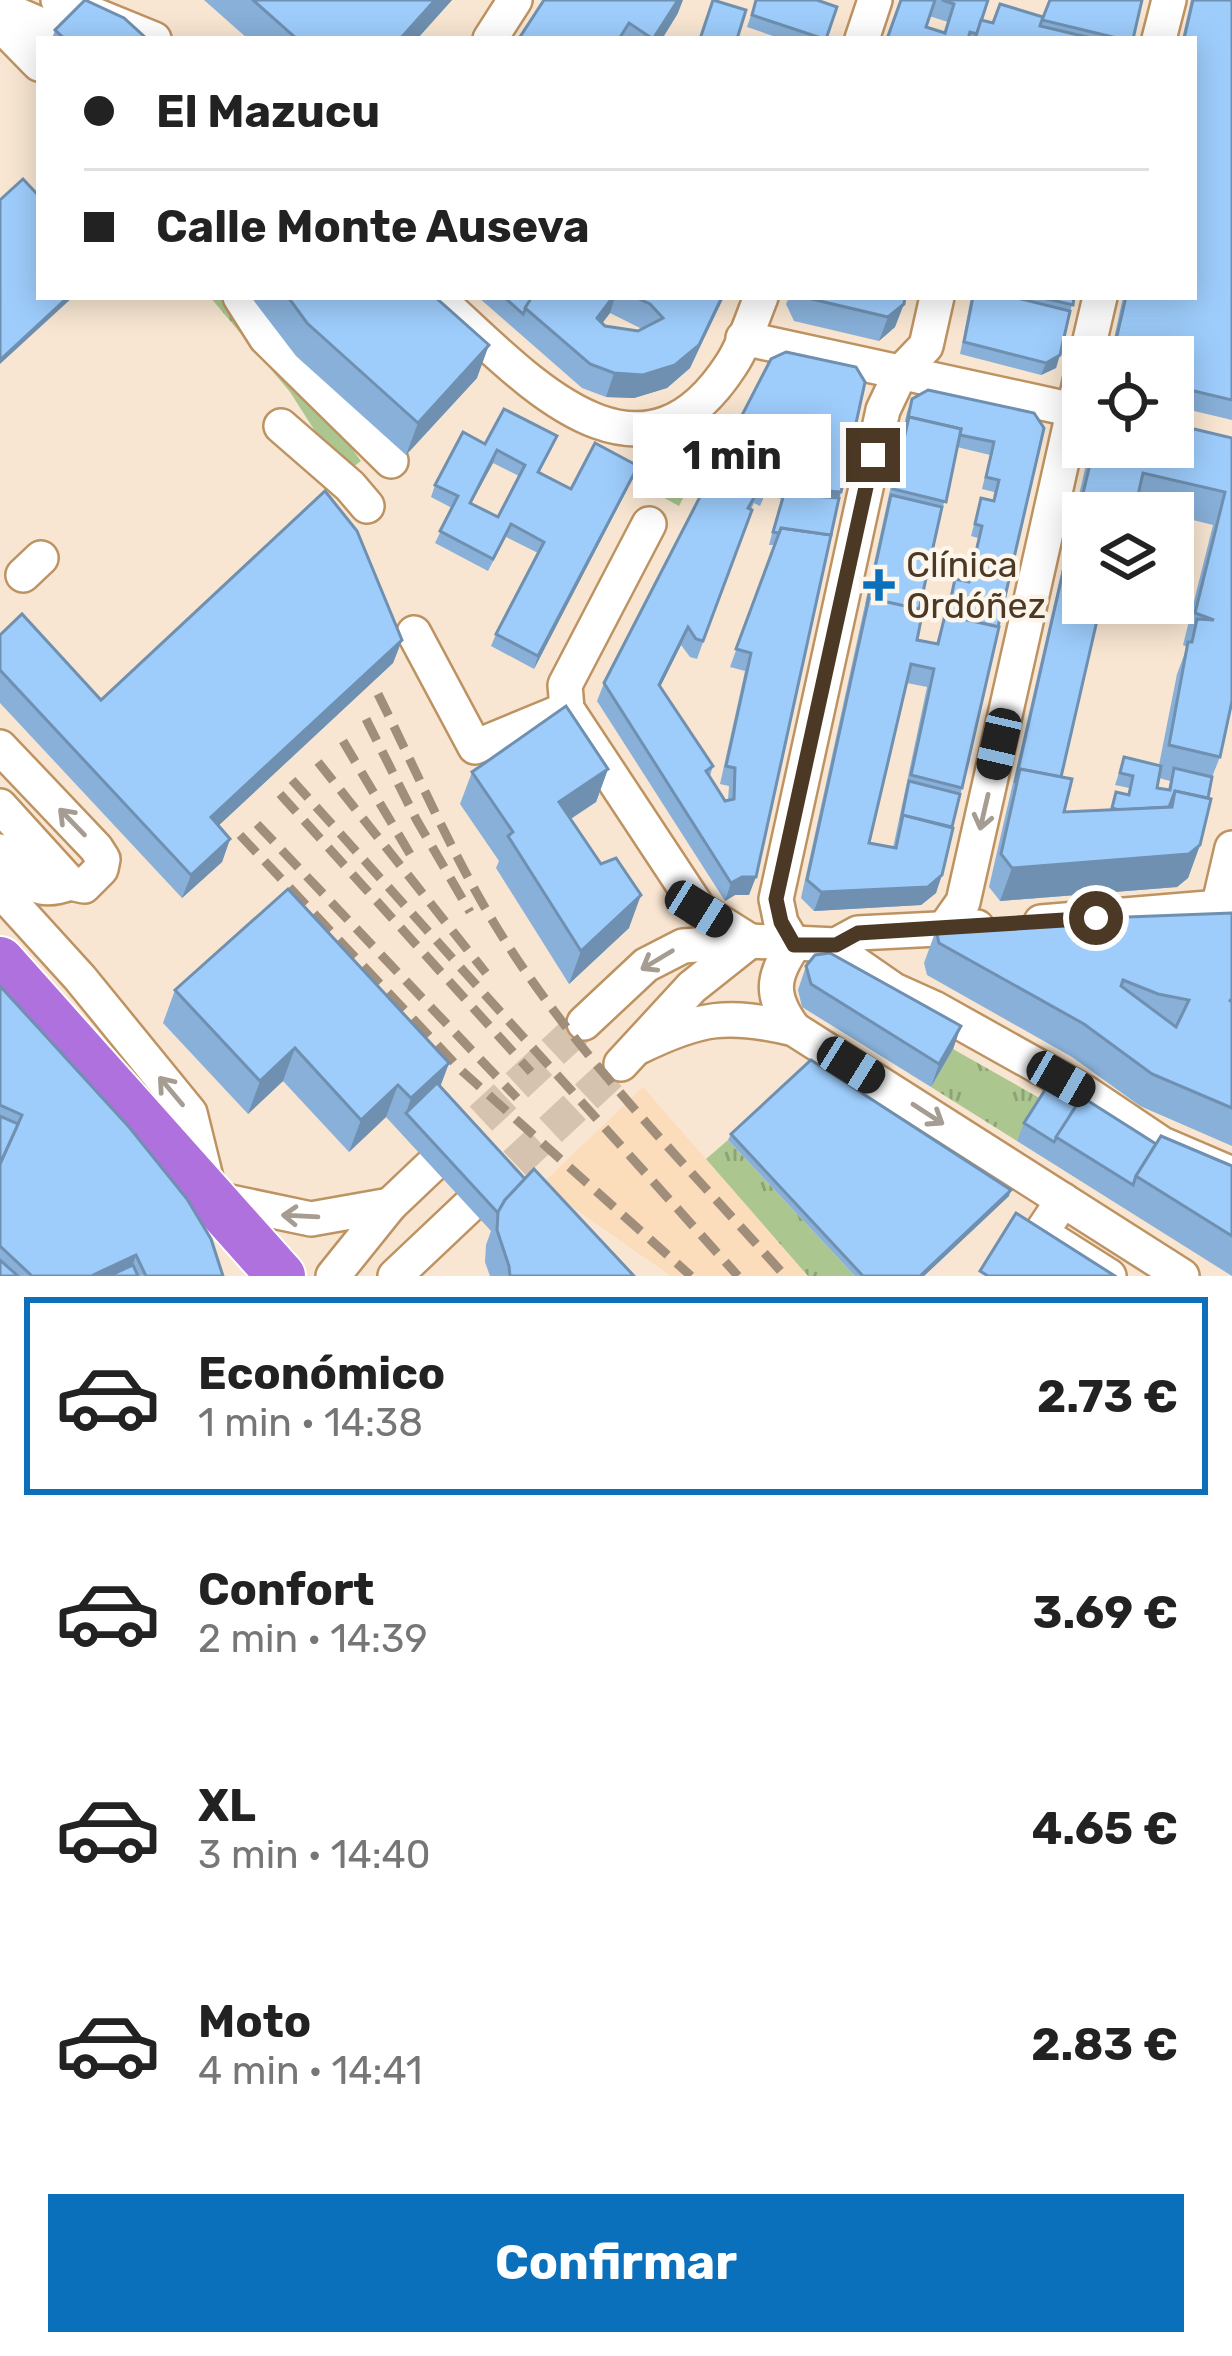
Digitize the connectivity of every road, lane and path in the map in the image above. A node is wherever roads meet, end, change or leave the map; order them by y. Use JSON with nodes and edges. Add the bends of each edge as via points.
{"nodes":[{"id":1,"x":58,"y":0,"type":"edge"},
{"id":2,"x":118,"y":0,"type":"edge"},
{"id":3,"x":515,"y":0,"type":"edge"},
{"id":4,"x":875,"y":0,"type":"edge"},
{"id":5,"x":1168,"y":0,"type":"edge"},
{"id":6,"x":0,"y":7,"type":"edge"},
{"id":7,"x":0,"y":23,"type":"edge"},
{"id":8,"x":67,"y":36,"type":"edge"},
{"id":9,"x":147,"y":36,"type":"edge"},
{"id":10,"x":151,"y":36,"type":"edge"},
{"id":11,"x":492,"y":36,"type":"edge"},
{"id":12,"x":863,"y":36,"type":"edge"},
{"id":13,"x":1161,"y":36,"type":"edge"},
{"id":14,"x":36,"y":61,"type":"edge"},
{"id":15,"x":242,"y":300,"type":"edge"},
{"id":16,"x":439,"y":300,"type":"edge"},
{"id":17,"x":760,"y":300,"type":"edge"},
{"id":18,"x":936,"y":300,"type":"edge"},
{"id":19,"x":1099,"y":300,"type":"edge"},
{"id":20,"x":1091,"y":336,"type":"edge"},
{"id":21,"x":743,"y":338,"type":"junction"},
{"id":22,"x":901,"y":372,"type":"junction"},
{"id":23,"x":1062,"y":407,"type":"edge"},
{"id":24,"x":281,"y":427,"type":"dead end"},
{"id":25,"x":391,"y":461,"type":"dead end"},
{"id":26,"x":1066,"y":468,"type":"edge"},
{"id":27,"x":367,"y":506,"type":"dead end"},
{"id":28,"x":649,"y":524,"type":"dead end"},
{"id":29,"x":414,"y":633,"type":"dead end"},
{"id":30,"x":567,"y":709,"type":"junction"},
{"id":31,"x":0,"y":747,"type":"edge"},
{"id":32,"x":0,"y":806,"type":"edge"},
{"id":33,"x":1232,"y":848,"type":"edge"},
{"id":34,"x":0,"y":850,"type":"edge"},
{"id":35,"x":70,"y":883,"type":"junction"},
{"id":36,"x":0,"y":890,"type":"edge"},
{"id":37,"x":1225,"y":907,"type":"edge"},
{"id":38,"x":936,"y":929,"type":"junction"},
{"id":39,"x":750,"y":941,"type":"junction"},
{"id":40,"x":794,"y":945,"type":"junction"},
{"id":41,"x":836,"y":945,"type":"junction"},
{"id":42,"x":0,"y":961,"type":"edge"},
{"id":43,"x":919,"y":999,"type":"junction"},
{"id":44,"x":584,"y":1023,"type":"tunnel mouth"},
{"id":45,"x":794,"y":1029,"type":"junction"},
{"id":46,"x":431,"y":1166,"type":"tunnel mouth"},
{"id":47,"x":1232,"y":1174,"type":"edge"},
{"id":48,"x":211,"y":1198,"type":"junction"},
{"id":49,"x":1063,"y":1200,"type":"junction"},
{"id":50,"x":390,"y":1205,"type":"junction"},
{"id":51,"x":469,"y":1206,"type":"tunnel mouth"},
{"id":52,"x":420,"y":1262,"type":"edge"},
{"id":53,"x":244,"y":1276,"type":"edge"},
{"id":54,"x":281,"y":1276,"type":"edge"},
{"id":55,"x":334,"y":1276,"type":"edge"},
{"id":56,"x":395,"y":1276,"type":"edge"},
{"id":57,"x":1108,"y":1276,"type":"edge"},
{"id":58,"x":1182,"y":1276,"type":"edge"}],
"edges":[{"from":1,"to":9,"type":"street"},
{"from":2,"to":10,"type":"street"},
{"from":3,"to":11,"type":"street"},
{"from":4,"to":12,"type":"street"},
{"from":5,"to":13,"type":"street"},
{"from":6,"to":8,"type":"street"},
{"from":7,"to":14,"type":"street"},
{"from":15,"to":25,"type":"street","via":[[266,338]]},
{"from":16,"to":21,"type":"street","via":[[556,402],[620,429],[662,424],[693,407],[731,365]]},
{"from":17,"to":21,"type":"street"},
{"from":18,"to":22,"type":"street","via":[[926,346]]},
{"from":19,"to":20,"type":"street"},
{"from":21,"to":22,"type":"street"},
{"from":22,"to":23,"type":"street"},
{"from":22,"to":40,"type":"street","via":[[886,397],[776,899]]},
{"from":24,"to":27,"type":"street"},
{"from":26,"to":38,"type":"street","one_way":true,"via":[[967,889]]},
{"from":28,"to":30,"type":"street","via":[[565,686]]},
{"from":29,"to":30,"type":"street","via":[[476,747]]},
{"from":30,"to":39,"type":"street","via":[[699,909]]},
{"from":35,"to":31,"type":"street","one_way":true,"via":[[88,884],[101,854]]},
{"from":32,"to":35,"type":"street"},
{"from":33,"to":37,"type":"street"},
{"from":34,"to":35,"type":"street","via":[[33,886]]},
{"from":48,"to":36,"type":"street","one_way":true,"via":[[190,1113],[90,968]]},
{"from":37,"to":38,"type":"street"},
{"from":38,"to":41,"type":"street","via":[[858,933]]},
{"from":38,"to":43,"type":"street","via":[[904,964]]},
{"from":39,"to":40,"type":"street"},
{"from":39,"to":44,"type":"street","one_way":true,"via":[[664,954]]},
{"from":39,"to":45,"type":"street","via":[[692,987],[630,1055],[682,1027],[724,1017]]},
{"from":40,"to":41,"type":"street"},
{"from":40,"to":45,"type":"street","via":[[774,998]]},
{"from":41,"to":43,"type":"street"},
{"from":42,"to":48,"type":"highway"},
{"from":43,"to":47,"type":"street","via":[[1162,1144]]},
{"from":45,"to":49,"type":"street","one_way":true},
{"from":46,"to":50,"type":"street"},
{"from":50,"to":48,"type":"street","one_way":true,"via":[[311,1219]]},
{"from":48,"to":53,"type":"highway"},
{"from":48,"to":54,"type":"highway"},
{"from":49,"to":57,"type":"street","via":[[1041,1232]]},
{"from":49,"to":58,"type":"street"},
{"from":50,"to":55,"type":"street"},
{"from":51,"to":52,"type":"street"},
{"from":52,"to":56,"type":"street"}]}
